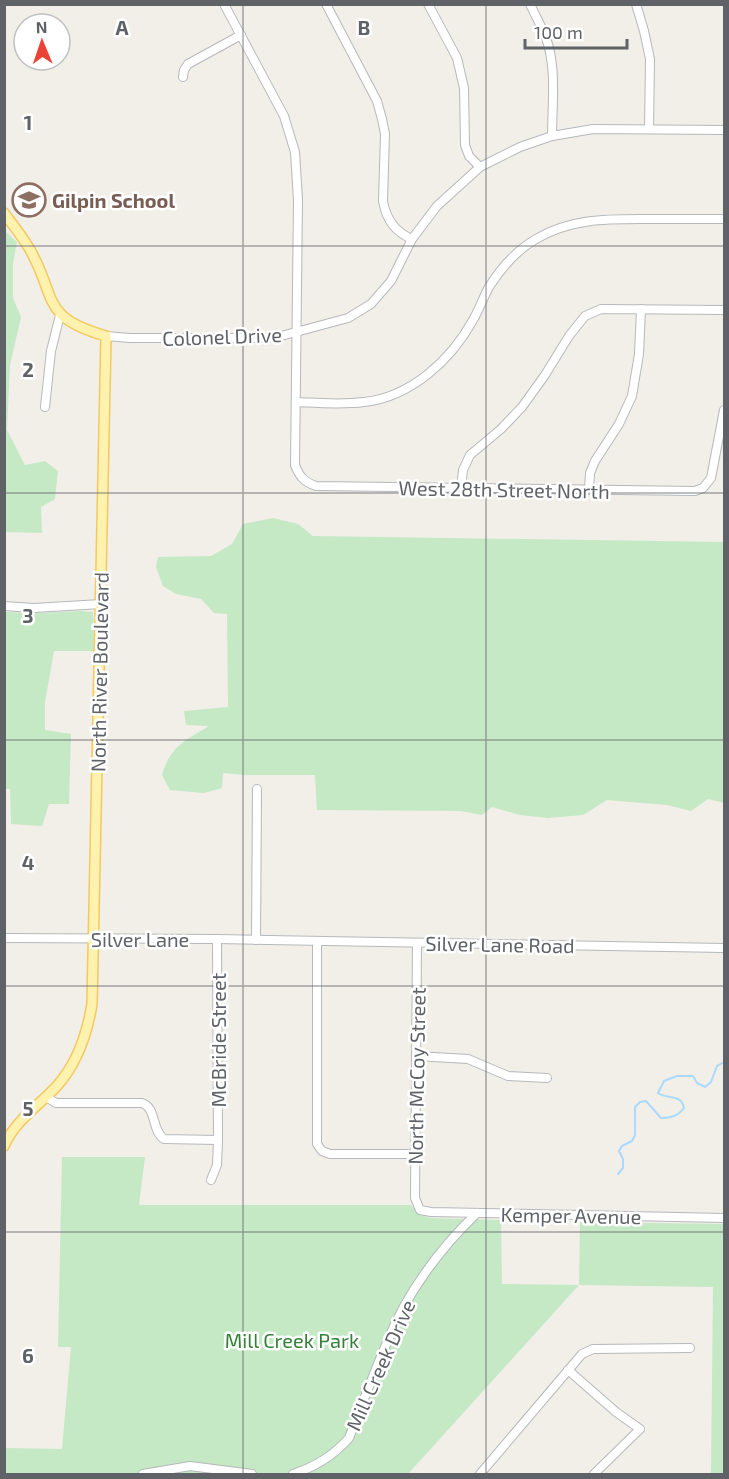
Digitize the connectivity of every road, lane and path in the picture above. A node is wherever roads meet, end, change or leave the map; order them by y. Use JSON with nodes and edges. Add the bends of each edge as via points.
{"nodes":[{"id":1,"x":225,"y":4,"type":"edge"},
{"id":2,"x":326,"y":4,"type":"edge"},
{"id":3,"x":428,"y":4,"type":"edge"},
{"id":4,"x":530,"y":4,"type":"edge"},
{"id":5,"x":636,"y":4,"type":"edge"},
{"id":6,"x":241,"y":35,"type":"junction"},
{"id":7,"x":183,"y":77,"type":"dead end"},
{"id":8,"x":649,"y":129,"type":"junction"},
{"id":9,"x":724,"y":130,"type":"edge"},
{"id":10,"x":552,"y":136,"type":"junction"},
{"id":11,"x":480,"y":167,"type":"junction"},
{"id":12,"x":4,"y":213,"type":"edge"},
{"id":13,"x":724,"y":219,"type":"edge"},
{"id":14,"x":412,"y":239,"type":"junction"},
{"id":15,"x":640,"y":309,"type":"junction"},
{"id":16,"x":724,"y":310,"type":"edge"},
{"id":17,"x":60,"y":315,"type":"junction"},
{"id":18,"x":296,"y":332,"type":"junction"},
{"id":19,"x":106,"y":336,"type":"junction"},
{"id":20,"x":296,"y":402,"type":"junction"},
{"id":21,"x":45,"y":407,"type":"dead end"},
{"id":22,"x":724,"y":410,"type":"edge"},
{"id":23,"x":460,"y":488,"type":"junction"},
{"id":24,"x":589,"y":490,"type":"junction"},
{"id":25,"x":101,"y":604,"type":"junction"},
{"id":26,"x":4,"y":606,"type":"edge"},
{"id":27,"x":257,"y":789,"type":"dead end"},
{"id":28,"x":4,"y":938,"type":"edge"},
{"id":29,"x":93,"y":939,"type":"junction"},
{"id":30,"x":217,"y":939,"type":"junction"},
{"id":31,"x":256,"y":940,"type":"junction"},
{"id":32,"x":274,"y":940,"type":"joint"},
{"id":33,"x":317,"y":941,"type":"junction"},
{"id":34,"x":417,"y":943,"type":"junction"},
{"id":35,"x":724,"y":948,"type":"edge"},
{"id":36,"x":416,"y":1056,"type":"junction"},
{"id":37,"x":547,"y":1078,"type":"dead end"},
{"id":38,"x":46,"y":1097,"type":"junction"},
{"id":39,"x":218,"y":1140,"type":"junction"},
{"id":40,"x":4,"y":1146,"type":"edge"},
{"id":41,"x":415,"y":1155,"type":"junction"},
{"id":42,"x":212,"y":1180,"type":"dead end"},
{"id":43,"x":419,"y":1208,"type":"joint"},
{"id":44,"x":477,"y":1214,"type":"junction"},
{"id":45,"x":724,"y":1218,"type":"edge"},
{"id":46,"x":690,"y":1348,"type":"dead end"},
{"id":47,"x":568,"y":1370,"type":"junction"},
{"id":48,"x":142,"y":1474,"type":"edge"},
{"id":49,"x":252,"y":1474,"type":"edge"},
{"id":50,"x":293,"y":1474,"type":"edge"},
{"id":51,"x":480,"y":1474,"type":"edge"},
{"id":52,"x":594,"y":1474,"type":"edge"}],
"edges":[{"from":1,"to":6,"type":"street"},
{"from":2,"to":14,"type":"street","via":[[377,101],[384,134],[384,211],[397,230]]},
{"from":3,"to":11,"type":"street","via":[[460,66],[465,145]]},
{"from":4,"to":10,"type":"street","via":[[550,53]]},
{"from":5,"to":8,"type":"street","via":[[650,59]]},
{"from":6,"to":7,"type":"street","via":[[188,64]]},
{"from":6,"to":18,"type":"street","via":[[284,116],[296,152]]},
{"from":8,"to":9,"type":"street","name":"Colonel Drive"},
{"from":8,"to":10,"type":"street","name":"Colonel Drive","via":[[593,129]]},
{"from":10,"to":11,"type":"street","name":"Colonel Drive"},
{"from":11,"to":14,"type":"street","name":"Colonel Drive","via":[[436,206]]},
{"from":12,"to":17,"type":"main road","via":[[29,247]]},
{"from":13,"to":20,"type":"street","via":[[599,219],[554,230],[526,246],[506,264],[459,342],[417,382],[391,396],[367,402]]},
{"from":14,"to":18,"type":"street","name":"Colonel Drive","via":[[391,281],[371,303],[348,318]]},
{"from":15,"to":16,"type":"street"},
{"from":15,"to":23,"type":"street","via":[[601,309],[585,316],[522,406],[470,455]]},
{"from":15,"to":24,"type":"street","via":[[639,354],[632,396],[595,461]]},
{"from":17,"to":19,"type":"main road","via":[[81,329]]},
{"from":17,"to":21,"type":"street","via":[[51,351]]},
{"from":18,"to":19,"type":"street","name":"Colonel Drive","via":[[264,338]]},
{"from":18,"to":20,"type":"street"},
{"from":19,"to":25,"type":"main road","name":"North River Boulevard"},
{"from":20,"to":23,"type":"street","name":"West 28th Street North","via":[[295,465],[299,476],[308,483]]},
{"from":22,"to":24,"type":"street","name":"West 28th Street North","via":[[711,478],[700,489]]},
{"from":23,"to":24,"type":"street","name":"West 28th Street North"},
{"from":25,"to":26,"type":"street"},
{"from":25,"to":29,"type":"main road","name":"North River Boulevard"},
{"from":27,"to":31,"type":"street"},
{"from":28,"to":29,"type":"street","name":"Silver Lane"},
{"from":29,"to":30,"type":"street","name":"Silver Lane"},
{"from":29,"to":38,"type":"main road","name":"North River Boulevard","via":[[92,1004],[84,1040],[66,1076]]},
{"from":30,"to":31,"type":"street","name":"Silver Lane"},
{"from":30,"to":39,"type":"street","name":"McBride Street"},
{"from":31,"to":32,"type":"street","name":"Silver Lane"},
{"from":32,"to":33,"type":"street","name":"Silver Lane Road"},
{"from":33,"to":34,"type":"street","name":"Silver Lane Road"},
{"from":33,"to":41,"type":"street","via":[[317,1144],[330,1154]]},
{"from":34,"to":35,"type":"street","name":"Silver Lane Road"},
{"from":34,"to":36,"type":"street","name":"North McCoy Street"},
{"from":36,"to":37,"type":"street","via":[[468,1059],[508,1076]]},
{"from":36,"to":41,"type":"street","name":"North McCoy Street"},
{"from":38,"to":39,"type":"street","via":[[56,1103],[147,1104],[155,1130],[164,1139]]},
{"from":38,"to":40,"type":"main road","name":"North River Boulevard","via":[[16,1125]]},
{"from":39,"to":42,"type":"street","name":"McBride Street"},
{"from":41,"to":43,"type":"street","name":"North McCoy Street","via":[[415,1198]]},
{"from":43,"to":44,"type":"street","name":"Kemper Avenue"},
{"from":44,"to":45,"type":"street","name":"Kemper Avenue"},
{"from":44,"to":50,"type":"street","name":"Mill Creek Drive","via":[[445,1246],[412,1294],[388,1338],[349,1438],[321,1462]]},
{"from":46,"to":47,"type":"street","via":[[592,1349]]},
{"from":47,"to":51,"type":"street"},
{"from":47,"to":52,"type":"street","via":[[640,1430]]},
{"from":48,"to":49,"type":"street","via":[[190,1466]]}]}
